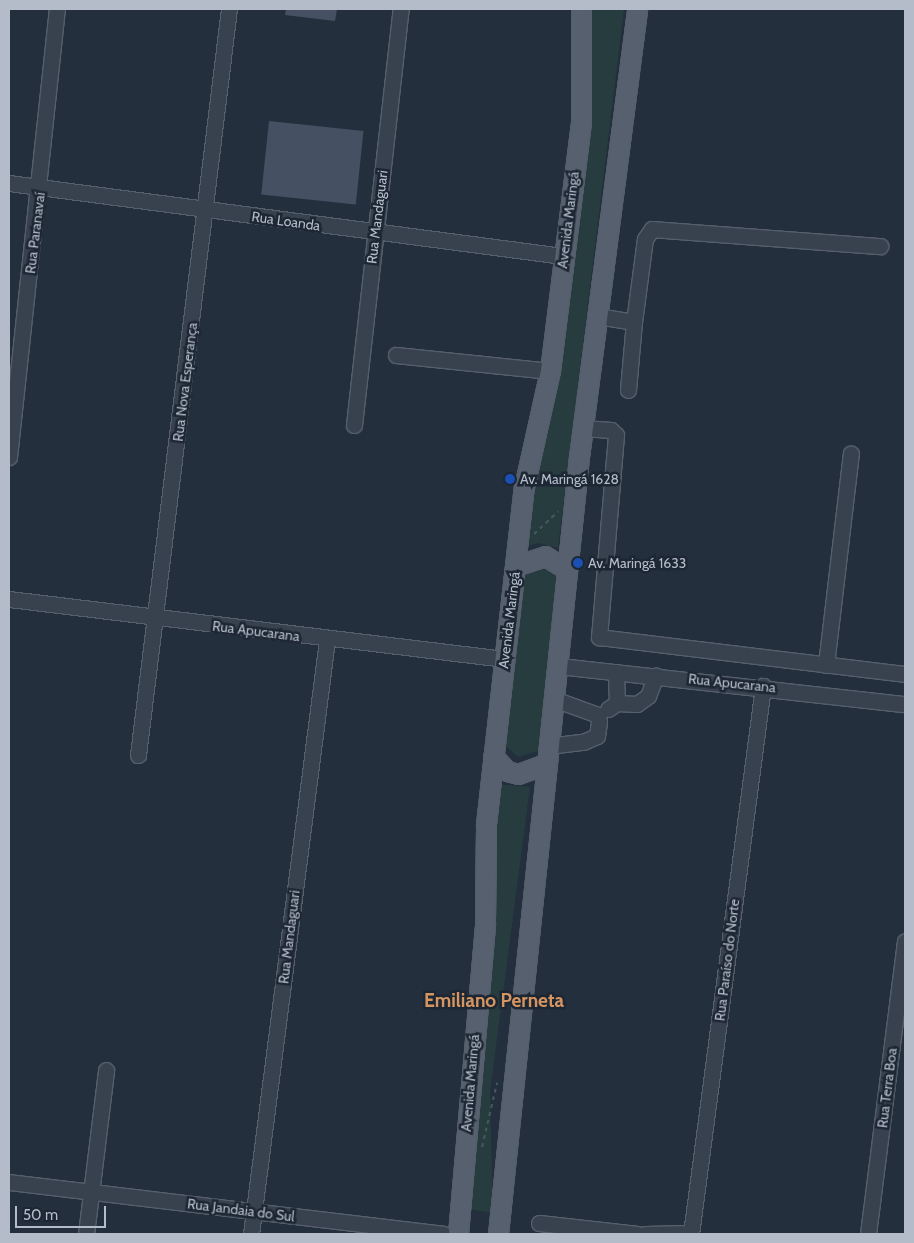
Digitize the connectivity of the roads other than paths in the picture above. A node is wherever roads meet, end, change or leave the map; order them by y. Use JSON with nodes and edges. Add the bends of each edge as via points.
{"nodes":[{"id":1,"x":57,"y":9,"type":"edge"},
{"id":2,"x":229,"y":9,"type":"edge"},
{"id":3,"x":401,"y":9,"type":"edge"},
{"id":4,"x":581,"y":9,"type":"edge"},
{"id":5,"x":637,"y":9,"type":"edge"},
{"id":6,"x":9,"y":184,"type":"edge"},
{"id":7,"x":40,"y":187,"type":"junction"},
{"id":8,"x":206,"y":210,"type":"junction"},
{"id":9,"x":374,"y":233,"type":"junction"},
{"id":10,"x":880,"y":246,"type":"dead end"},
{"id":11,"x":563,"y":256,"type":"junction"},
{"id":12,"x":598,"y":316,"type":"junction"},
{"id":13,"x":634,"y":322,"type":"junction"},
{"id":14,"x":396,"y":355,"type":"dead end"},
{"id":15,"x":550,"y":371,"type":"junction"},
{"id":16,"x":628,"y":390,"type":"dead end"},
{"id":17,"x":354,"y":425,"type":"dead end"},
{"id":18,"x":583,"y":428,"type":"junction"},
{"id":19,"x":851,"y":453,"type":"dead end"},
{"id":20,"x":9,"y":457,"type":"edge"},
{"id":21,"x":515,"y":566,"type":"junction"},
{"id":22,"x":567,"y":570,"type":"junction"},
{"id":23,"x":9,"y":599,"type":"edge"},
{"id":24,"x":155,"y":618,"type":"junction"},
{"id":25,"x":326,"y":640,"type":"junction"},
{"id":26,"x":504,"y":660,"type":"junction"},
{"id":27,"x":826,"y":665,"type":"junction"},
{"id":28,"x":559,"y":666,"type":"junction"},
{"id":29,"x":616,"y":672,"type":"junction"},
{"id":30,"x":905,"y":674,"type":"edge"},
{"id":31,"x":656,"y":675,"type":"junction"},
{"id":32,"x":763,"y":686,"type":"junction"},
{"id":33,"x":554,"y":700,"type":"junction"},
{"id":34,"x":617,"y":703,"type":"junction"},
{"id":35,"x":905,"y":704,"type":"edge"},
{"id":36,"x":598,"y":715,"type":"junction"},
{"id":37,"x":138,"y":754,"type":"dead end"},
{"id":38,"x":547,"y":755,"type":"junction"},
{"id":39,"x":493,"y":756,"type":"junction"},
{"id":40,"x":905,"y":941,"type":"edge"},
{"id":41,"x":898,"y":1047,"type":"edge"},
{"id":42,"x":106,"y":1070,"type":"dead end"},
{"id":43,"x":9,"y":1182,"type":"edge"},
{"id":44,"x":91,"y":1191,"type":"junction"},
{"id":45,"x":254,"y":1212,"type":"junction"},
{"id":46,"x":538,"y":1223,"type":"dead end"},
{"id":47,"x":86,"y":1234,"type":"edge"},
{"id":48,"x":251,"y":1234,"type":"edge"},
{"id":49,"x":433,"y":1234,"type":"edge"},
{"id":50,"x":458,"y":1234,"type":"edge"},
{"id":51,"x":498,"y":1234,"type":"edge"},
{"id":52,"x":637,"y":1234,"type":"edge"},
{"id":53,"x":646,"y":1234,"type":"edge"},
{"id":54,"x":691,"y":1234,"type":"edge"},
{"id":55,"x":868,"y":1234,"type":"edge"}],
"edges":[{"from":1,"to":7,"type":"street","name":"Rua Paranavaí"},
{"from":2,"to":8,"type":"street","name":"Rua Nova Esperança"},
{"from":3,"to":9,"type":"street","name":"Rua Mandaguari"},
{"from":4,"to":11,"type":"main road","name":"Avenida Maringá","via":[[581,123]]},
{"from":5,"to":12,"type":"main road"},
{"from":6,"to":7,"type":"street","name":"Rua Loanda"},
{"from":7,"to":8,"type":"street","name":"Rua Loanda"},
{"from":7,"to":20,"type":"street","name":"Rua Paranavaí"},
{"from":8,"to":9,"type":"street","name":"Rua Loanda"},
{"from":8,"to":24,"type":"street","name":"Rua Nova Esperança"},
{"from":9,"to":11,"type":"street","name":"Rua Loanda"},
{"from":9,"to":17,"type":"street","name":"Rua Mandaguari"},
{"from":10,"to":13,"type":"street","via":[[652,229],[645,240]]},
{"from":11,"to":15,"type":"main road","name":"Avenida Maringá"},
{"from":12,"to":13,"type":"street"},
{"from":12,"to":18,"type":"main road"},
{"from":13,"to":16,"type":"street"},
{"from":14,"to":15,"type":"street"},
{"from":15,"to":21,"type":"main road","name":"Avenida Maringá","via":[[524,487]]},
{"from":18,"to":22,"type":"main road"},
{"from":18,"to":27,"type":"street","via":[[611,430],[616,435],[599,637]]},
{"from":19,"to":27,"type":"street"},
{"from":21,"to":22,"type":"main road","via":[[538,556],[557,561]]},
{"from":21,"to":26,"type":"main road","name":"Avenida Maringá"},
{"from":22,"to":28,"type":"main road"},
{"from":23,"to":24,"type":"street","name":"Rua Apucarana"},
{"from":24,"to":25,"type":"street","name":"Rua Apucarana"},
{"from":24,"to":37,"type":"street","name":"Rua Nova Esperança"},
{"from":25,"to":26,"type":"street","name":"Rua Apucarana"},
{"from":25,"to":45,"type":"street","name":"Rua Mandaguari"},
{"from":26,"to":39,"type":"main road","name":"Avenida Maringá"},
{"from":27,"to":30,"type":"street"},
{"from":28,"to":29,"type":"street","name":"Rua Apucarana"},
{"from":28,"to":33,"type":"main road"},
{"from":29,"to":31,"type":"street","name":"Rua Apucarana"},
{"from":29,"to":34,"type":"street"},
{"from":31,"to":32,"type":"street","name":"Rua Apucarana"},
{"from":31,"to":34,"type":"street","via":[[648,696],[638,704]]},
{"from":32,"to":35,"type":"street","name":"Rua Apucarana"},
{"from":32,"to":54,"type":"street","name":"Rua Paraíso do Norte"},
{"from":33,"to":36,"type":"street"},
{"from":33,"to":38,"type":"main road"},
{"from":34,"to":36,"type":"street"},
{"from":36,"to":38,"type":"street","via":[[597,736]]},
{"from":38,"to":39,"type":"main road","via":[[518,774],[507,771]]},
{"from":38,"to":51,"type":"main road"},
{"from":39,"to":50,"type":"main road","name":"Avenida Maringá","via":[[486,824],[485,923]]},
{"from":40,"to":41,"type":"street","name":"Rua Terra Boa"},
{"from":41,"to":55,"type":"street","name":"Rua Terra Boa"},
{"from":42,"to":44,"type":"street"},
{"from":43,"to":44,"type":"street","name":"Rua Jandaia do Sul"},
{"from":44,"to":45,"type":"street","name":"Rua Jandaia do Sul"},
{"from":44,"to":47,"type":"street"},
{"from":45,"to":48,"type":"street","name":"Rua Mandaguari"},
{"from":45,"to":49,"type":"street","name":"Rua Jandaia do Sul"},
{"from":46,"to":52,"type":"street"},
{"from":53,"to":54,"type":"street"}]}
